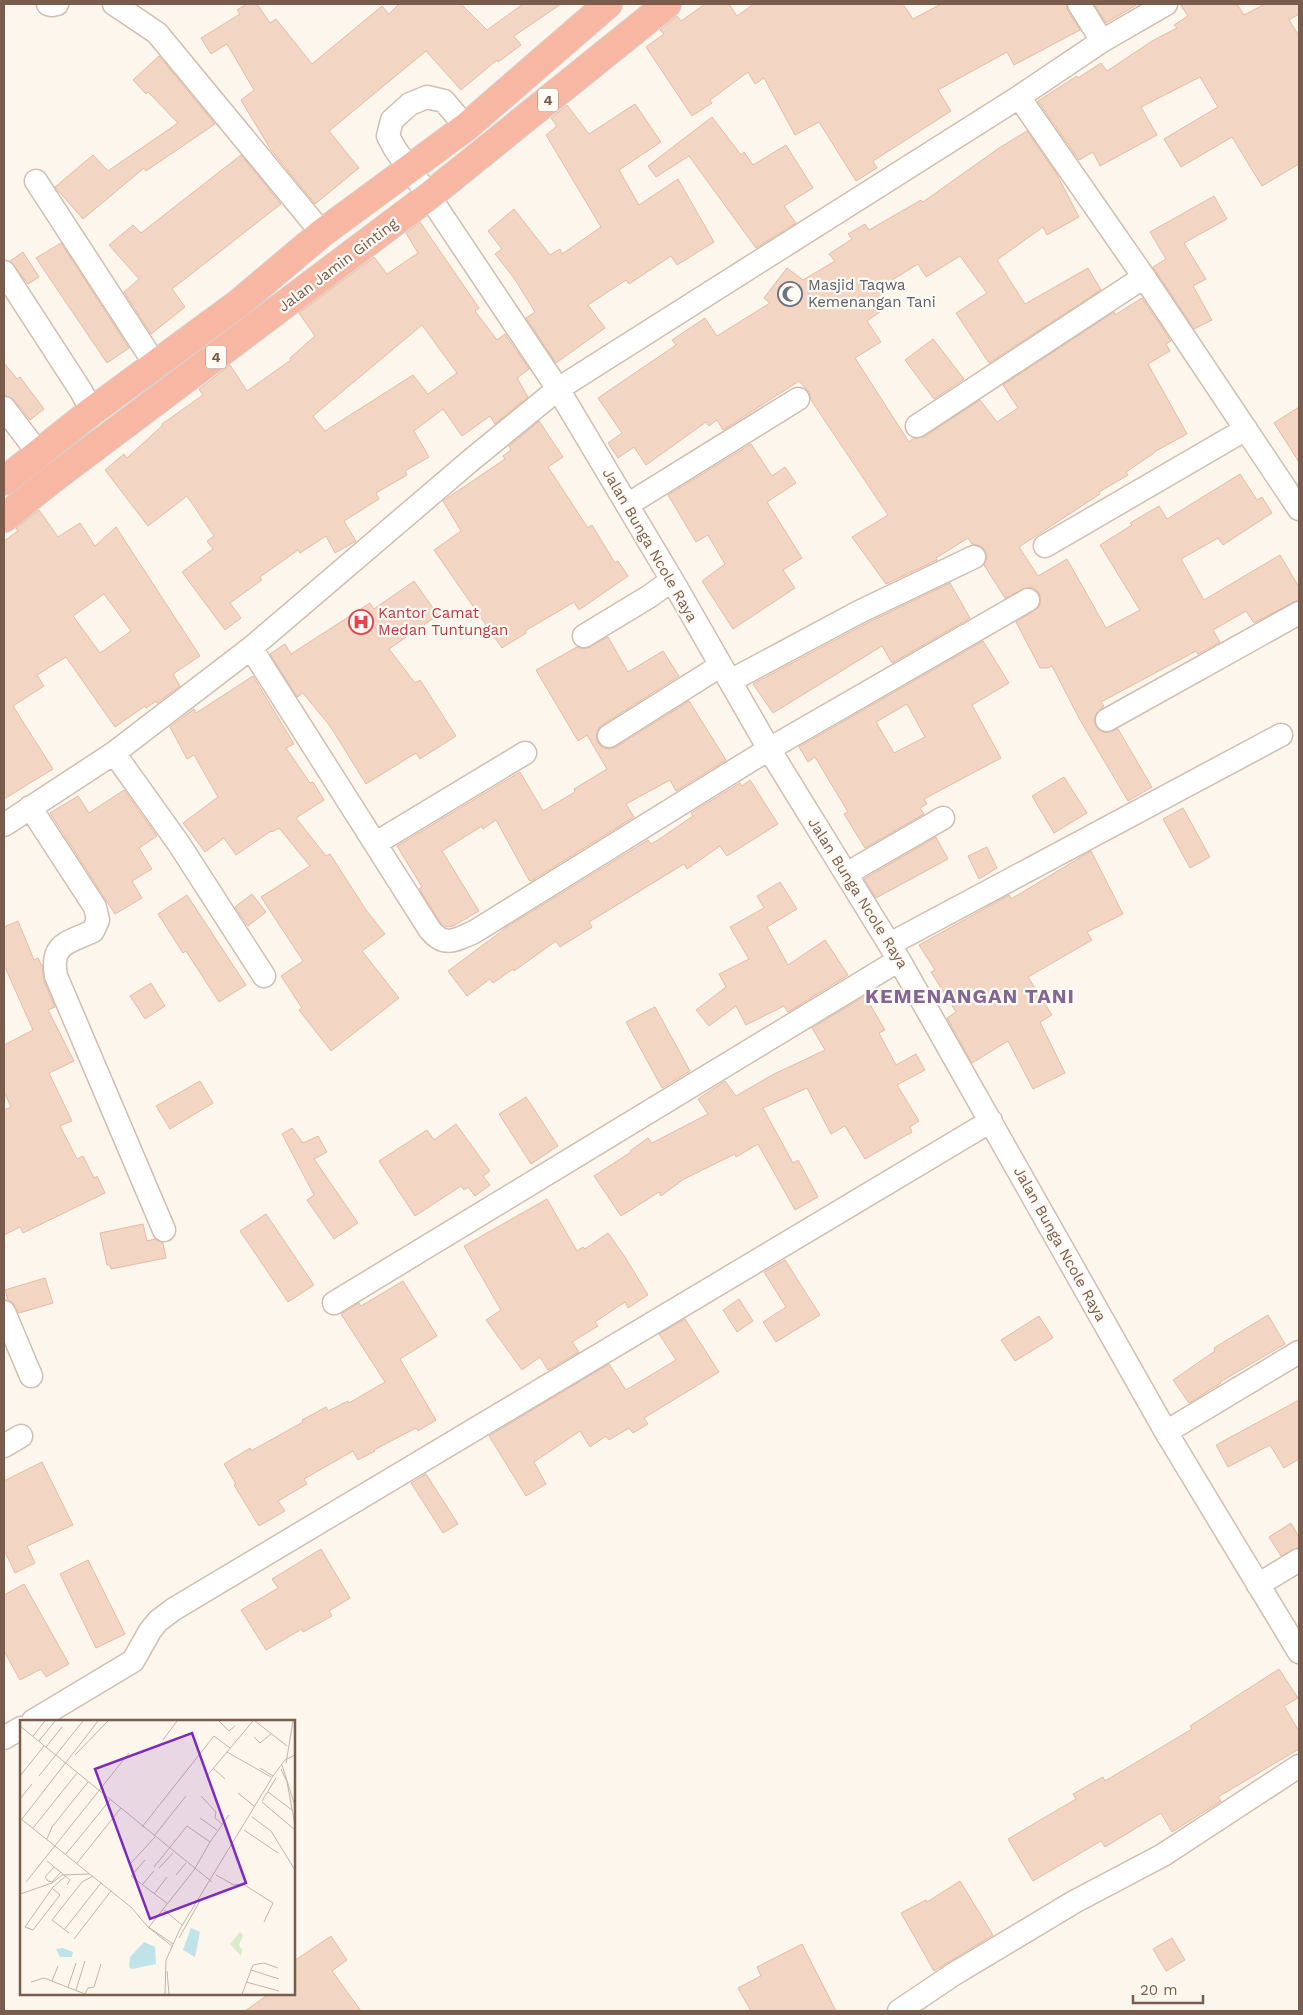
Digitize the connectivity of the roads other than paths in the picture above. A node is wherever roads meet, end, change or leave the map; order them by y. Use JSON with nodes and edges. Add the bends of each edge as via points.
{"nodes":[{"id":1,"x":48,"y":4,"type":"edge"},
{"id":2,"x":57,"y":4,"type":"edge"},
{"id":3,"x":114,"y":4,"type":"edge"},
{"id":4,"x":608,"y":4,"type":"edge"},
{"id":5,"x":667,"y":4,"type":"edge"},
{"id":6,"x":1079,"y":4,"type":"edge"},
{"id":7,"x":1166,"y":4,"type":"edge"},
{"id":8,"x":1102,"y":41,"type":"junction"},
{"id":9,"x":1019,"y":98,"type":"junction"},
{"id":10,"x":466,"y":127,"type":"junction"},
{"id":11,"x":409,"y":168,"type":"junction"},
{"id":12,"x":36,"y":181,"type":"dead end"},
{"id":13,"x":429,"y":196,"type":"junction"},
{"id":14,"x":322,"y":233,"type":"junction"},
{"id":15,"x":4,"y":272,"type":"edge"},
{"id":16,"x":1144,"y":277,"type":"junction"},
{"id":17,"x":156,"y":364,"type":"junction"},
{"id":18,"x":558,"y":389,"type":"junction"},
{"id":19,"x":798,"y":399,"type":"dead end"},
{"id":20,"x":4,"y":408,"type":"edge"},
{"id":21,"x":92,"y":411,"type":"junction"},
{"id":22,"x":917,"y":426,"type":"dead end"},
{"id":23,"x":1246,"y":429,"type":"junction"},
{"id":24,"x":39,"y":454,"type":"junction"},
{"id":25,"x":4,"y":482,"type":"edge"},
{"id":26,"x":627,"y":506,"type":"junction"},
{"id":27,"x":1299,"y":509,"type":"edge"},
{"id":28,"x":4,"y":518,"type":"edge"},
{"id":29,"x":1045,"y":546,"type":"dead end"},
{"id":30,"x":974,"y":557,"type":"dead end"},
{"id":31,"x":672,"y":580,"type":"junction"},
{"id":32,"x":1028,"y":600,"type":"dead end"},
{"id":33,"x":1299,"y":613,"type":"edge"},
{"id":34,"x":584,"y":636,"type":"dead end"},
{"id":35,"x":251,"y":648,"type":"junction"},
{"id":36,"x":725,"y":674,"type":"junction"},
{"id":37,"x":1107,"y":720,"type":"dead end"},
{"id":38,"x":1281,"y":735,"type":"dead end"},
{"id":39,"x":609,"y":736,"type":"dead end"},
{"id":40,"x":769,"y":749,"type":"junction"},
{"id":41,"x":114,"y":753,"type":"junction"},
{"id":42,"x":525,"y":753,"type":"dead end"},
{"id":43,"x":30,"y":807,"type":"junction"},
{"id":44,"x":944,"y":818,"type":"dead end"},
{"id":45,"x":4,"y":824,"type":"edge"},
{"id":46,"x":376,"y":843,"type":"junction"},
{"id":47,"x":846,"y":874,"type":"junction"},
{"id":48,"x":895,"y":952,"type":"junction"},
{"id":49,"x":264,"y":976,"type":"dead end"},
{"id":50,"x":991,"y":1121,"type":"junction"},
{"id":51,"x":164,"y":1230,"type":"dead end"},
{"id":52,"x":334,"y":1302,"type":"dead end"},
{"id":53,"x":4,"y":1312,"type":"edge"},
{"id":54,"x":1299,"y":1352,"type":"edge"},
{"id":55,"x":31,"y":1376,"type":"dead end"},
{"id":56,"x":1166,"y":1432,"type":"junction"},
{"id":57,"x":1299,"y":1560,"type":"edge"},
{"id":58,"x":1258,"y":1585,"type":"junction"},
{"id":59,"x":1299,"y":1652,"type":"edge"},
{"id":60,"x":34,"y":1720,"type":"edge"},
{"id":61,"x":20,"y":1729,"type":"edge"},
{"id":62,"x":4,"y":1738,"type":"edge"},
{"id":63,"x":1299,"y":1766,"type":"edge"},
{"id":64,"x":899,"y":2011,"type":"edge"}],
"edges":[{"from":1,"to":2,"type":"street"},
{"from":3,"to":14,"type":"street","via":[[157,33]]},
{"from":4,"to":10,"type":"highway","name":"Jalan Jamin Ginting","number":"4"},
{"from":5,"to":13,"type":"highway","name":"Jalan Jamin Ginting","number":"4"},
{"from":6,"to":8,"type":"street"},
{"from":7,"to":8,"type":"street"},
{"from":8,"to":9,"type":"street"},
{"from":9,"to":16,"type":"street"},
{"from":9,"to":18,"type":"street"},
{"from":10,"to":11,"type":"highway","name":"Jalan Jamin Ginting","number":"4"},
{"from":10,"to":11,"type":"street","name":"Jalan Bunga Ncole Raya","via":[[444,101],[427,97],[410,104],[392,120],[388,136]]},
{"from":11,"to":13,"type":"street","name":"Jalan Bunga Ncole Raya"},
{"from":11,"to":14,"type":"highway","name":"Jalan Jamin Ginting","number":"4"},
{"from":12,"to":17,"type":"street"},
{"from":13,"to":18,"type":"street","name":"Jalan Bunga Ncole Raya"},
{"from":13,"to":28,"type":"highway","name":"Jalan Jamin Ginting","number":"4"},
{"from":14,"to":17,"type":"highway","name":"Jalan Jamin Ginting","number":"4","via":[[239,303]]},
{"from":15,"to":21,"type":"street"},
{"from":16,"to":22,"type":"street"},
{"from":16,"to":23,"type":"street"},
{"from":17,"to":21,"type":"highway","name":"Jalan Jamin Ginting","number":"4"},
{"from":18,"to":26,"type":"street","name":"Jalan Bunga Ncole Raya"},
{"from":18,"to":35,"type":"street"},
{"from":19,"to":26,"type":"street"},
{"from":20,"to":24,"type":"street"},
{"from":21,"to":24,"type":"highway","name":"Jalan Jamin Ginting","number":"4"},
{"from":23,"to":27,"type":"street"},
{"from":23,"to":29,"type":"street"},
{"from":24,"to":25,"type":"highway","name":"Jalan Jamin Ginting","number":"4"},
{"from":26,"to":31,"type":"street","name":"Jalan Bunga Ncole Raya"},
{"from":30,"to":36,"type":"street"},
{"from":31,"to":34,"type":"street"},
{"from":31,"to":36,"type":"street","name":"Jalan Bunga Ncole Raya"},
{"from":32,"to":40,"type":"street"},
{"from":33,"to":37,"type":"street"},
{"from":35,"to":41,"type":"street"},
{"from":35,"to":46,"type":"street"},
{"from":36,"to":39,"type":"street"},
{"from":36,"to":40,"type":"street","name":"Jalan Bunga Ncole Raya"},
{"from":38,"to":48,"type":"street"},
{"from":40,"to":46,"type":"street","via":[[474,932],[455,940],[438,939],[430,930]]},
{"from":40,"to":47,"type":"street","name":"Jalan Bunga Ncole Raya"},
{"from":41,"to":43,"type":"street"},
{"from":41,"to":49,"type":"street","via":[[179,844]]},
{"from":42,"to":46,"type":"street"},
{"from":43,"to":45,"type":"street"},
{"from":43,"to":51,"type":"street","via":[[95,907],[98,920],[93,931],[66,944],[57,951],[53,962],[56,976]]},
{"from":44,"to":47,"type":"street"},
{"from":47,"to":48,"type":"street","name":"Jalan Bunga Ncole Raya"},
{"from":48,"to":50,"type":"street","name":"Jalan Bunga Ncole Raya"},
{"from":48,"to":52,"type":"street"},
{"from":50,"to":56,"type":"street","name":"Jalan Bunga Ncole Raya"},
{"from":50,"to":60,"type":"street","via":[[174,1609],[150,1631],[134,1662]]},
{"from":53,"to":55,"type":"street"},
{"from":54,"to":56,"type":"street"},
{"from":56,"to":58,"type":"street","name":"Jalan Bunga Ncole Raya"},
{"from":57,"to":58,"type":"street"},
{"from":58,"to":59,"type":"street","name":"Jalan Bunga Ncole Raya"},
{"from":61,"to":62,"type":"street"},
{"from":63,"to":64,"type":"street","via":[[1162,1855],[1074,1902]]}]}
